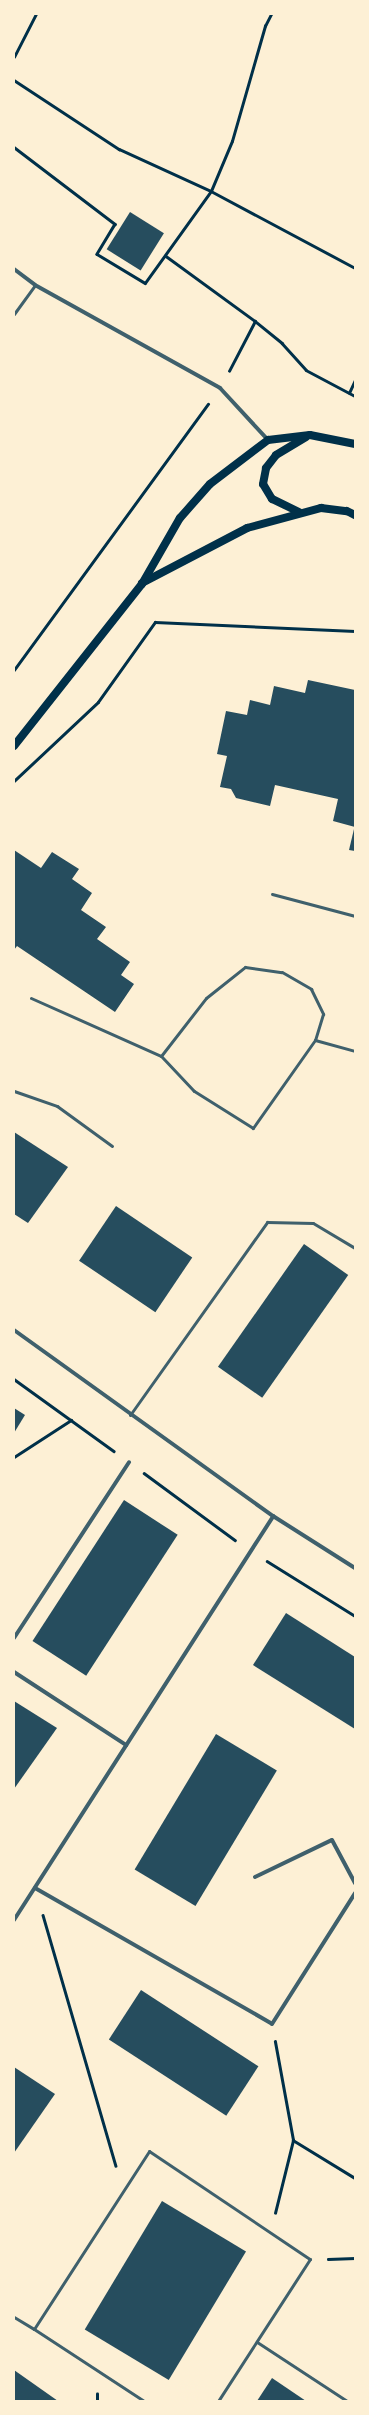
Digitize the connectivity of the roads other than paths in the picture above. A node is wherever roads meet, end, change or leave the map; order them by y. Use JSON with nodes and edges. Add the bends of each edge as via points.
{"nodes":[{"id":1,"x":14,"y":269,"type":"edge"},
{"id":2,"x":35,"y":284,"type":"junction"},
{"id":3,"x":14,"y":314,"type":"edge"},
{"id":4,"x":310,"y":435,"type":"junction"},
{"id":5,"x":268,"y":440,"type":"junction"},
{"id":6,"x":355,"y":444,"type":"edge"},
{"id":7,"x":299,"y":512,"type":"junction"},
{"id":8,"x":355,"y":515,"type":"edge"},
{"id":9,"x":142,"y":584,"type":"junction"},
{"id":10,"x":14,"y":746,"type":"edge"},
{"id":11,"x":272,"y":894,"type":"dead end"},
{"id":12,"x":355,"y":916,"type":"edge"},
{"id":13,"x":31,"y":998,"type":"dead end"},
{"id":14,"x":315,"y":1040,"type":"junction"},
{"id":15,"x":355,"y":1051,"type":"edge"},
{"id":16,"x":161,"y":1056,"type":"junction"},
{"id":17,"x":14,"y":1092,"type":"edge"},
{"id":18,"x":112,"y":1146,"type":"dead end"},
{"id":19,"x":355,"y":1248,"type":"edge"},
{"id":20,"x":14,"y":1330,"type":"edge"},
{"id":21,"x":130,"y":1415,"type":"junction"},
{"id":22,"x":129,"y":1462,"type":"road end"},
{"id":23,"x":273,"y":1516,"type":"junction"},
{"id":24,"x":355,"y":1568,"type":"edge"},
{"id":25,"x":14,"y":1638,"type":"edge"},
{"id":26,"x":14,"y":1672,"type":"edge"},
{"id":27,"x":126,"y":1745,"type":"junction"},
{"id":28,"x":255,"y":1877,"type":"dead end"},
{"id":29,"x":355,"y":1883,"type":"edge"},
{"id":30,"x":35,"y":1888,"type":"junction"},
{"id":31,"x":355,"y":1893,"type":"edge"},
{"id":32,"x":14,"y":1920,"type":"edge"},
{"id":33,"x":14,"y":2317,"type":"edge"},
{"id":34,"x":34,"y":2329,"type":"junction"},
{"id":35,"x":257,"y":2342,"type":"junction"},
{"id":36,"x":144,"y":2401,"type":"edge"},
{"id":37,"x":218,"y":2401,"type":"edge"},
{"id":38,"x":347,"y":2401,"type":"edge"}],
"edges":[{"from":1,"to":2,"type":"street"},
{"from":2,"to":3,"type":"lane"},
{"from":2,"to":5,"type":"street","via":[[220,388]]},
{"from":4,"to":5,"type":"main road"},
{"from":4,"to":6,"type":"main road"},
{"from":4,"to":7,"type":"main road","via":[[276,455],[266,468],[263,484],[272,498]]},
{"from":5,"to":9,"type":"main road","via":[[210,484],[180,518]]},
{"from":7,"to":8,"type":"main road","via":[[321,508],[347,511]]},
{"from":7,"to":9,"type":"main road","via":[[247,528]]},
{"from":9,"to":10,"type":"main road"},
{"from":11,"to":12,"type":"lane"},
{"from":13,"to":16,"type":"lane"},
{"from":14,"to":15,"type":"lane"},
{"from":14,"to":16,"type":"lane","via":[[253,1128],[194,1091]]},
{"from":14,"to":16,"type":"lane","via":[[323,1014],[311,988],[282,972],[245,967],[206,998]]},
{"from":17,"to":18,"type":"lane","via":[[57,1106]]},
{"from":19,"to":21,"type":"lane","via":[[313,1223],[267,1222]]},
{"from":20,"to":21,"type":"street"},
{"from":21,"to":23,"type":"street"},
{"from":22,"to":25,"type":"street"},
{"from":23,"to":24,"type":"street"},
{"from":23,"to":27,"type":"street"},
{"from":26,"to":27,"type":"street"},
{"from":27,"to":30,"type":"street"},
{"from":28,"to":29,"type":"street","via":[[332,1840]]},
{"from":30,"to":31,"type":"street","via":[[272,2024]]},
{"from":30,"to":32,"type":"street"},
{"from":33,"to":34,"type":"lane"},
{"from":34,"to":35,"type":"lane","via":[[149,2151],[310,2259]]},
{"from":34,"to":36,"type":"lane"},
{"from":35,"to":37,"type":"lane"},
{"from":35,"to":38,"type":"lane"}]}
